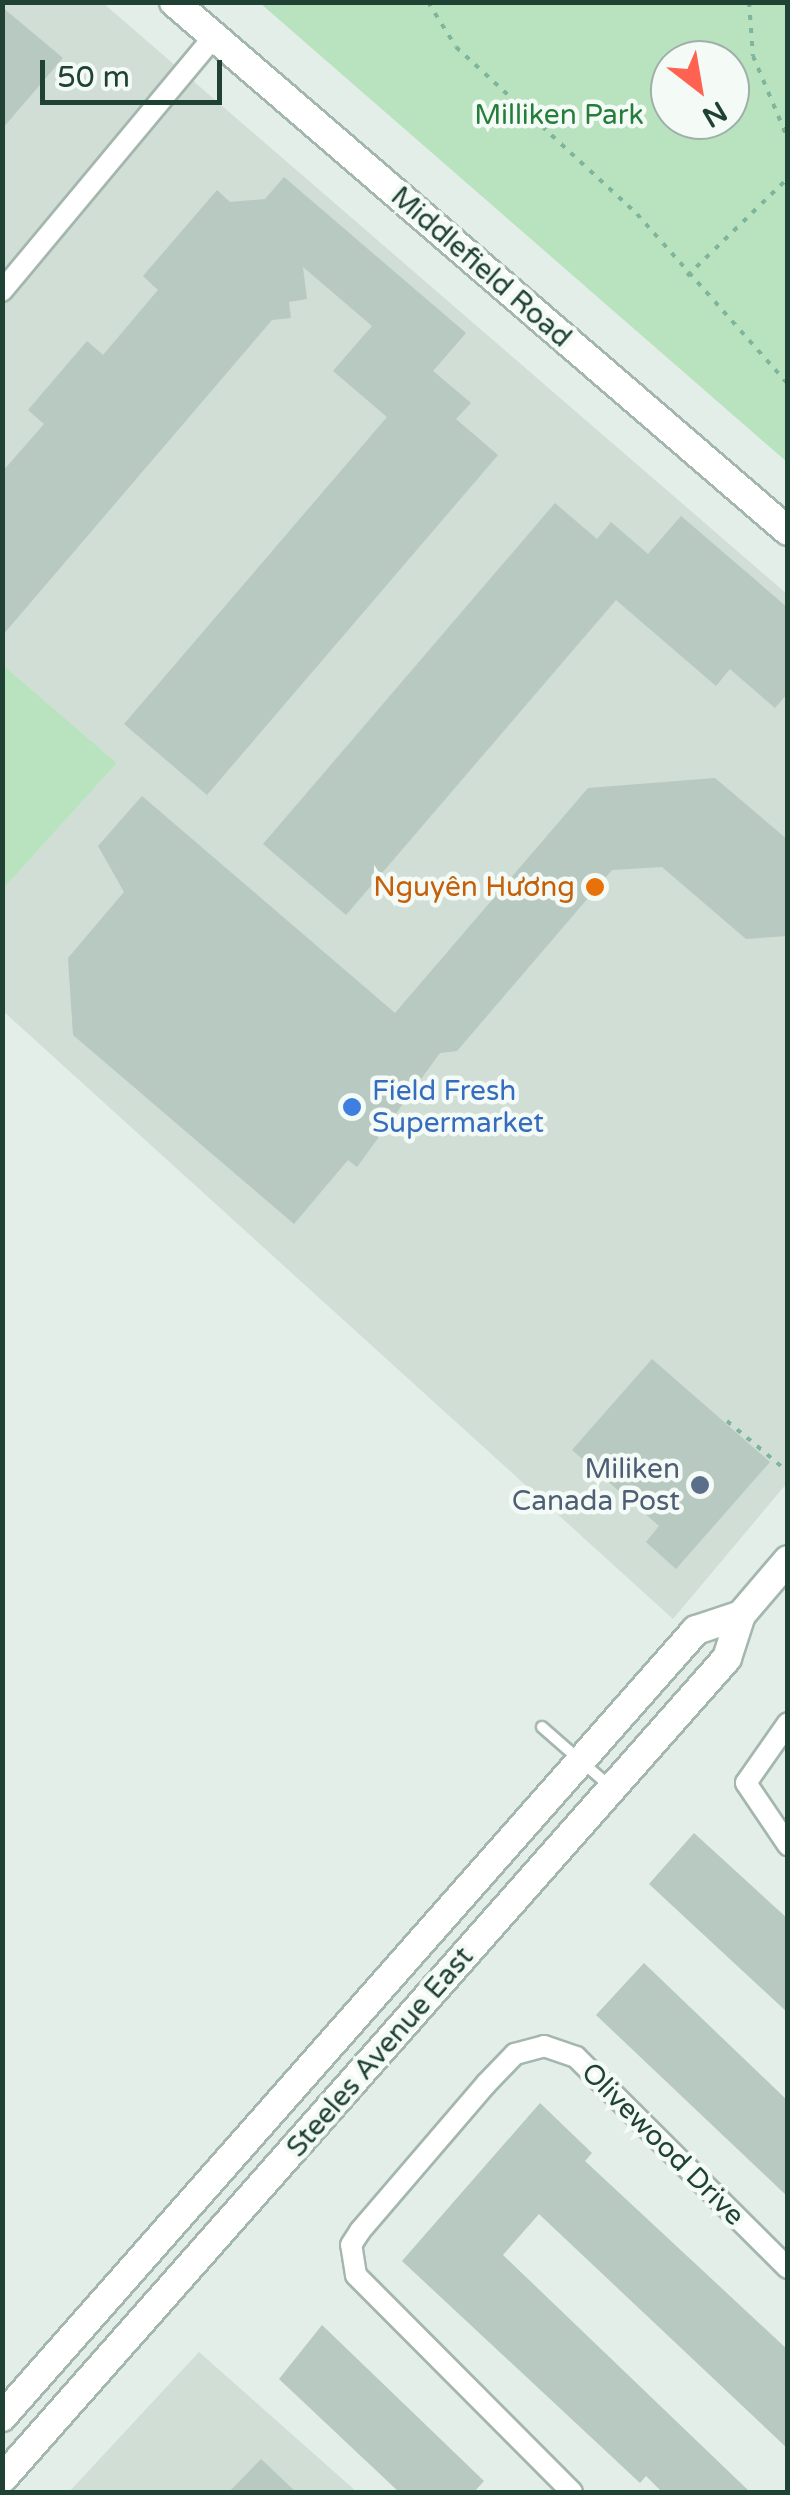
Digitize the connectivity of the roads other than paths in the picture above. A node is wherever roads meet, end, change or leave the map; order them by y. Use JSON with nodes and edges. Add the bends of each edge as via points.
{"nodes":[{"id":1,"x":174,"y":2,"type":"edge"},
{"id":2,"x":214,"y":37,"type":"junction"},
{"id":3,"x":2,"y":291,"type":"edge"},
{"id":4,"x":788,"y":531,"type":"edge"},
{"id":5,"x":788,"y":1560,"type":"edge"},
{"id":6,"x":741,"y":1615,"type":"junction"},
{"id":7,"x":788,"y":1722,"type":"edge"},
{"id":8,"x":542,"y":1727,"type":"dead end"},
{"id":9,"x":581,"y":1760,"type":"junction"},
{"id":10,"x":612,"y":1788,"type":"junction"},
{"id":11,"x":788,"y":1845,"type":"edge"},
{"id":12,"x":788,"y":2268,"type":"edge"},
{"id":13,"x":2,"y":2417,"type":"edge"},
{"id":14,"x":2,"y":2480,"type":"edge"},
{"id":15,"x":572,"y":2492,"type":"edge"}],
"edges":[{"from":1,"to":2,"type":"main road","name":"Middlefield Road"},
{"from":2,"to":3,"type":"street"},
{"from":2,"to":4,"type":"main road","name":"Middlefield Road"},
{"from":5,"to":6,"type":"main road","name":"Steeles Avenue East"},
{"from":6,"to":9,"type":"main road","name":"Steeles Avenue East","via":[[696,1630]]},
{"from":6,"to":10,"type":"main road","name":"Steeles Avenue East","via":[[727,1658]]},
{"from":7,"to":11,"type":"street","via":[[746,1783]]},
{"from":8,"to":9,"type":"lane"},
{"from":9,"to":10,"type":"lane"},
{"from":9,"to":13,"type":"main road","name":"Steeles Avenue East"},
{"from":10,"to":14,"type":"main road","name":"Steeles Avenue East"},
{"from":12,"to":15,"type":"street","name":"Olivewood Drive","via":[[576,2057],[544,2046],[515,2054],[486,2084],[360,2231],[351,2245],[356,2275]]}]}
